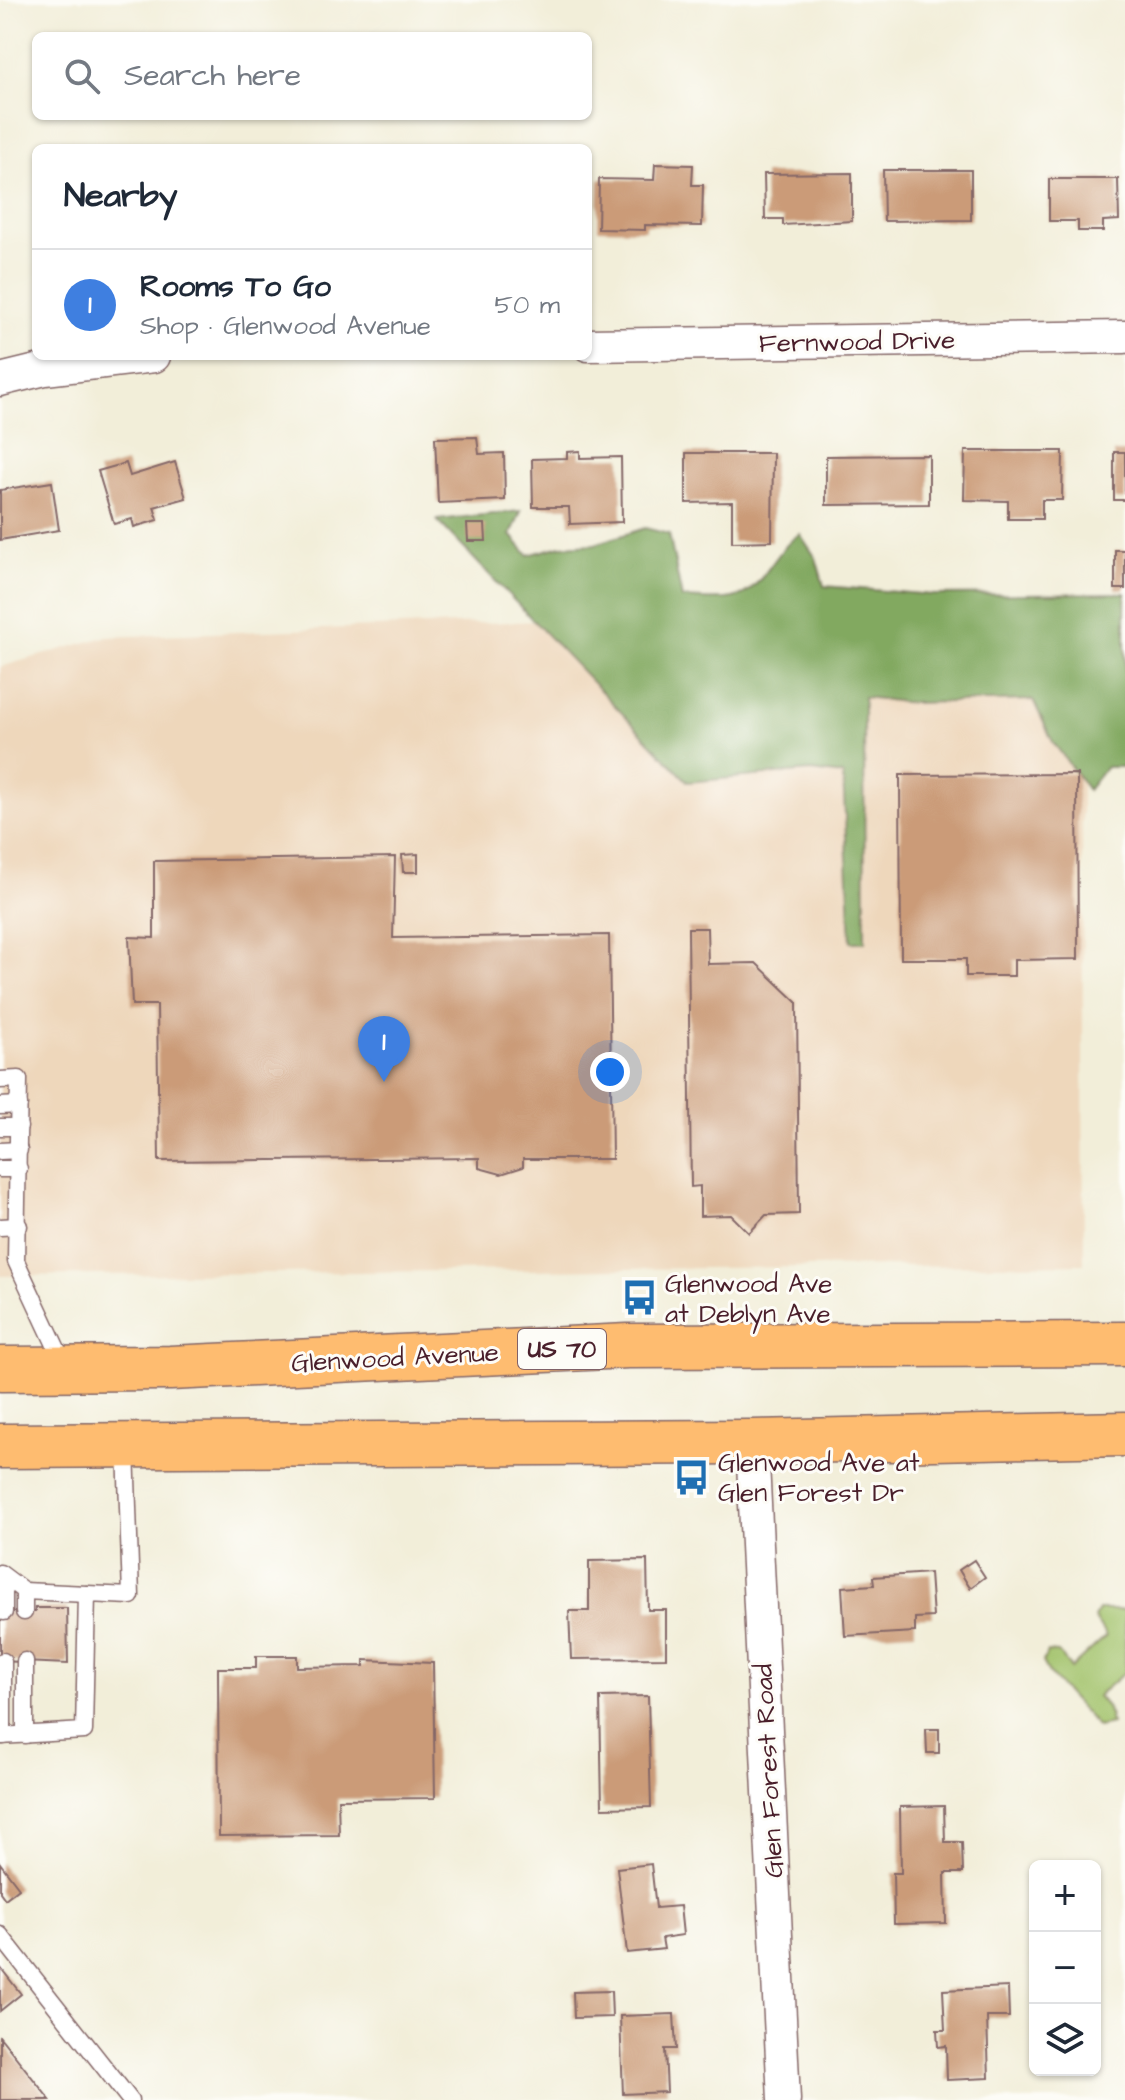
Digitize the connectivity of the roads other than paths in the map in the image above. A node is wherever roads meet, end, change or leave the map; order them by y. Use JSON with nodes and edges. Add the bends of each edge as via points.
{"nodes":[{"id":1,"x":1125,"y":337,"type":"edge"},
{"id":2,"x":592,"y":345,"type":"edge"},
{"id":3,"x":120,"y":360,"type":"edge"},
{"id":4,"x":0,"y":380,"type":"edge"},
{"id":5,"x":0,"y":1080,"type":"edge"},
{"id":6,"x":19,"y":1105,"type":"junction"},
{"id":7,"x":0,"y":1106,"type":"edge"},
{"id":8,"x":0,"y":1127,"type":"edge"},
{"id":9,"x":19,"y":1127,"type":"junction"},
{"id":10,"x":19,"y":1150,"type":"junction"},
{"id":11,"x":0,"y":1151,"type":"edge"},
{"id":12,"x":0,"y":1169,"type":"edge"},
{"id":13,"x":19,"y":1169,"type":"junction"},
{"id":14,"x":19,"y":1226,"type":"junction"},
{"id":15,"x":0,"y":1227,"type":"edge"},
{"id":16,"x":1125,"y":1344,"type":"edge"},
{"id":17,"x":0,"y":1369,"type":"edge"},
{"id":18,"x":67,"y":1369,"type":"junction"},
{"id":19,"x":1125,"y":1434,"type":"edge"},
{"id":20,"x":752,"y":1442,"type":"junction"},
{"id":21,"x":126,"y":1445,"type":"junction"},
{"id":22,"x":4,"y":1453,"type":"edge"},
{"id":23,"x":0,"y":1573,"type":"edge"},
{"id":24,"x":0,"y":1583,"type":"edge"},
{"id":25,"x":24,"y":1591,"type":"junction"},
{"id":26,"x":87,"y":1594,"type":"junction"},
{"id":27,"x":4,"y":1612,"type":"dead end"},
{"id":28,"x":24,"y":1612,"type":"dead end"},
{"id":29,"x":3,"y":1661,"type":"dead end"},
{"id":30,"x":25,"y":1661,"type":"dead end"},
{"id":31,"x":25,"y":1735,"type":"junction"},
{"id":32,"x":1,"y":1736,"type":"edge"},
{"id":33,"x":0,"y":1935,"type":"edge"},
{"id":34,"x":130,"y":2100,"type":"edge"},
{"id":35,"x":784,"y":2100,"type":"edge"}],
"edges":[{"from":1,"to":2,"type":"street","name":"Fernwood Drive"},
{"from":3,"to":4,"type":"street"},
{"from":5,"to":6,"type":"lane","via":[[19,1079]]},
{"from":6,"to":7,"type":"lane"},
{"from":6,"to":9,"type":"lane"},
{"from":8,"to":9,"type":"lane"},
{"from":9,"to":10,"type":"lane"},
{"from":10,"to":11,"type":"lane"},
{"from":10,"to":13,"type":"lane"},
{"from":12,"to":13,"type":"lane"},
{"from":13,"to":14,"type":"lane"},
{"from":14,"to":15,"type":"lane"},
{"from":14,"to":18,"type":"lane","via":[[16,1261]]},
{"from":16,"to":18,"type":"highway","name":"Glenwood Avenue","number":"US 70","via":[[628,1346]]},
{"from":17,"to":18,"type":"highway","name":"Glenwood Avenue","number":"US 70"},
{"from":19,"to":20,"type":"highway"},
{"from":20,"to":21,"type":"highway"},
{"from":20,"to":35,"type":"street","name":"Glen Forest Road"},
{"from":21,"to":22,"type":"highway"},
{"from":21,"to":26,"type":"lane","via":[[131,1596]]},
{"from":23,"to":25,"type":"lane"},
{"from":24,"to":27,"type":"lane"},
{"from":25,"to":26,"type":"lane"},
{"from":25,"to":28,"type":"lane"},
{"from":26,"to":31,"type":"lane","via":[[84,1731]]},
{"from":29,"to":32,"type":"lane"},
{"from":30,"to":31,"type":"lane"},
{"from":31,"to":32,"type":"lane"},
{"from":33,"to":34,"type":"lane"}]}
